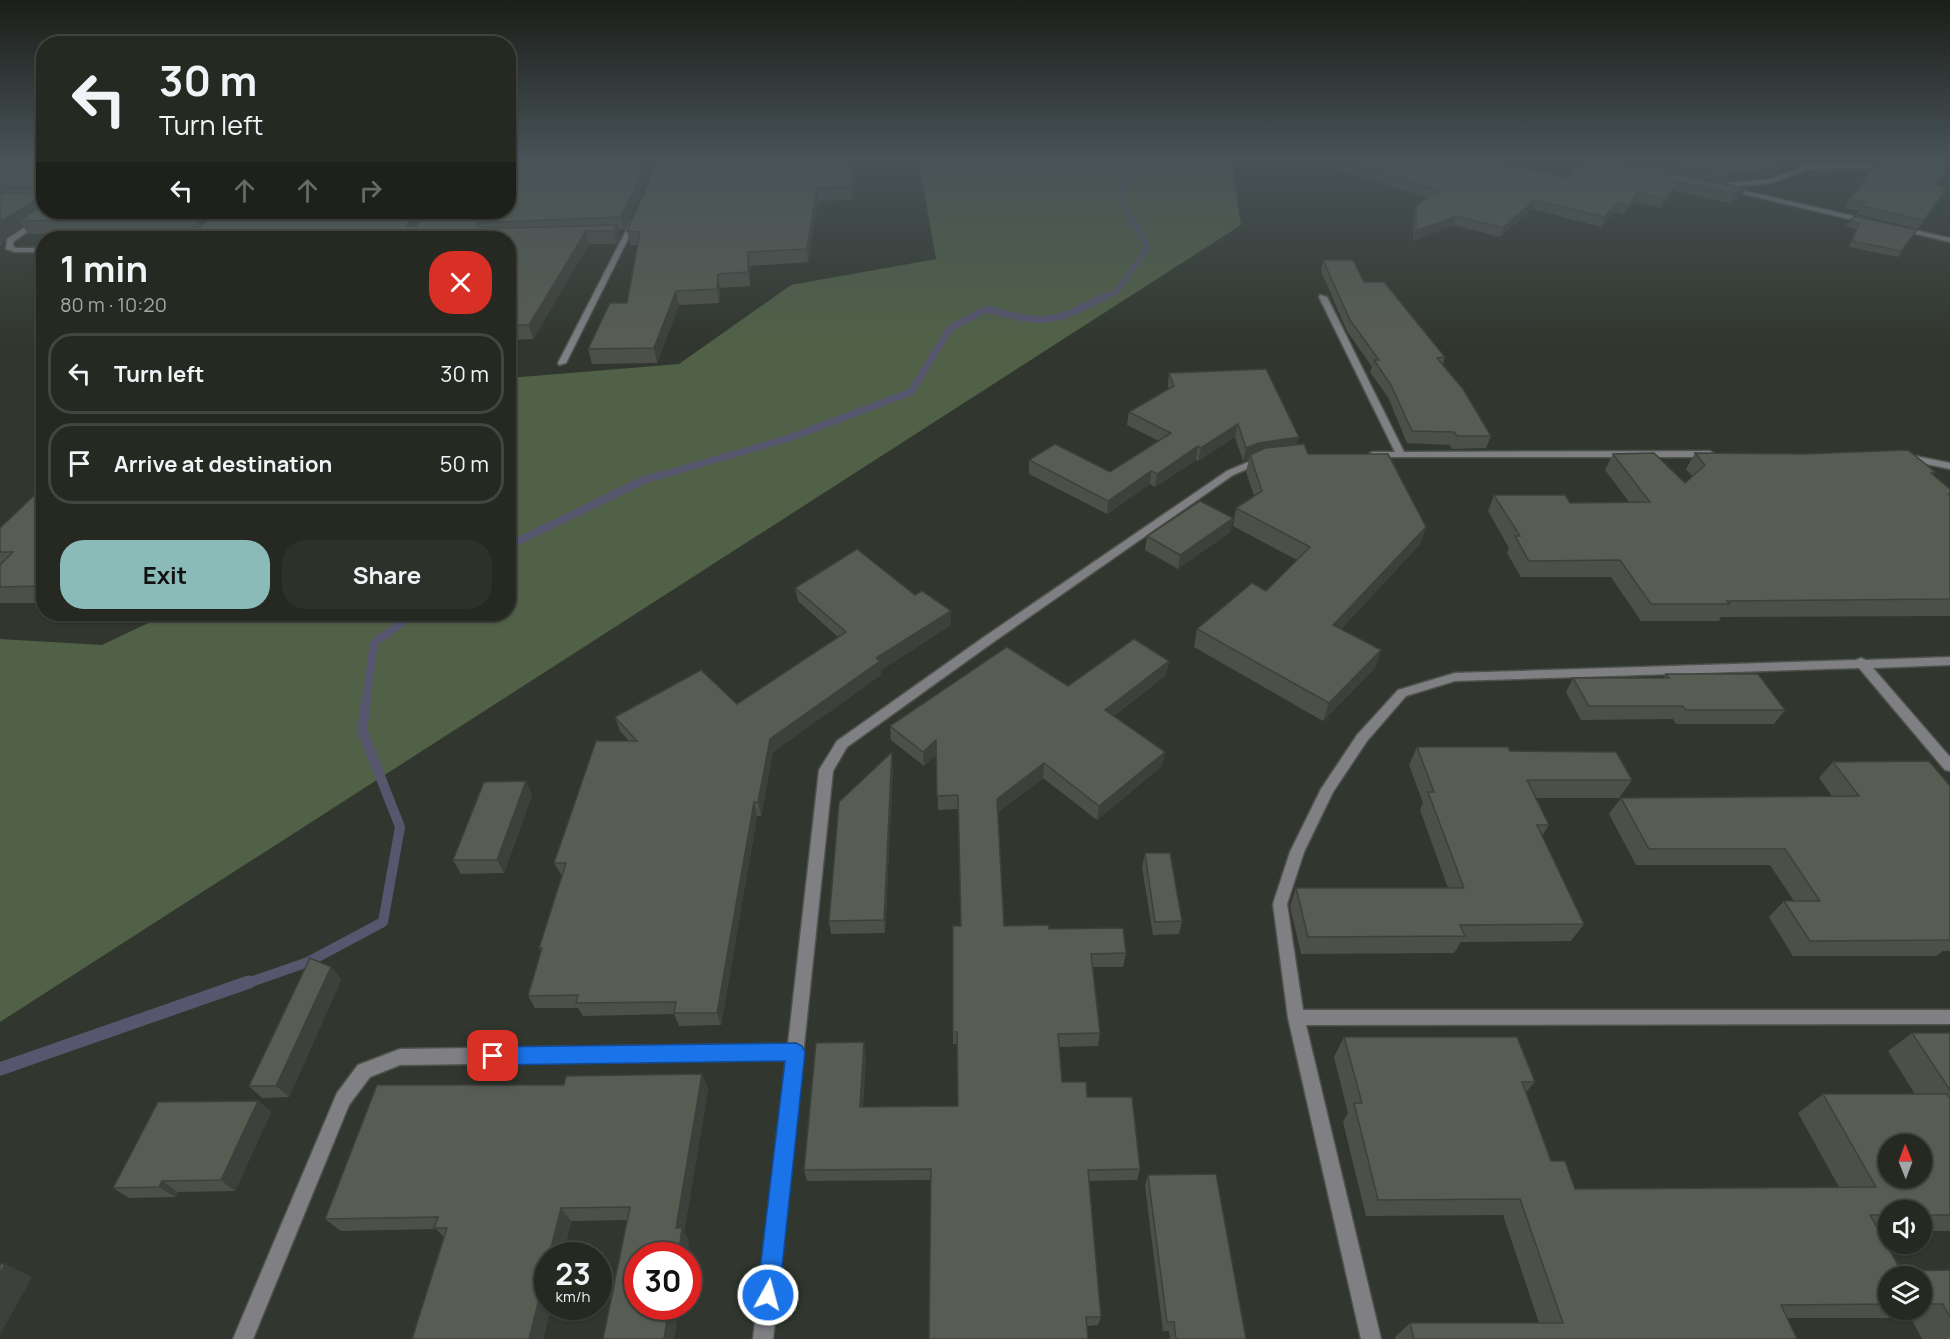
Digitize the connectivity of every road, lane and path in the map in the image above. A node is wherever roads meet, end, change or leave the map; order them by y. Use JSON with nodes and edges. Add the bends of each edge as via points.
{"nodes":[{"id":1,"x":41,"y":219,"type":"edge"},
{"id":2,"x":635,"y":219,"type":"edge"},
{"id":3,"x":1863,"y":219,"type":"edge"},
{"id":4,"x":1874,"y":222,"type":"edge"},
{"id":5,"x":1896,"y":228,"type":"edge"},
{"id":6,"x":617,"y":234,"type":"edge"},
{"id":7,"x":628,"y":234,"type":"junction"},
{"id":8,"x":1950,"y":240,"type":"edge"},
{"id":9,"x":36,"y":250,"type":"edge"},
{"id":10,"x":1323,"y":297,"type":"dead end"},
{"id":11,"x":562,"y":363,"type":"dead end"},
{"id":12,"x":1718,"y":454,"type":"edge"},
{"id":13,"x":1367,"y":455,"type":"edge"},
{"id":14,"x":1401,"y":455,"type":"junction"},
{"id":15,"x":1890,"y":456,"type":"edge"},
{"id":16,"x":1269,"y":459,"type":"edge"},
{"id":17,"x":1950,"y":466,"type":"edge"},
{"id":18,"x":1950,"y":661,"type":"edge"},
{"id":19,"x":1861,"y":662,"type":"junction"},
{"id":20,"x":1950,"y":766,"type":"edge"},
{"id":21,"x":1950,"y":1017,"type":"edge"},
{"id":22,"x":1296,"y":1018,"type":"junction"},
{"id":23,"x":796,"y":1052,"type":"junction"},
{"id":24,"x":243,"y":1339,"type":"edge"},
{"id":25,"x":763,"y":1339,"type":"edge"},
{"id":26,"x":1371,"y":1339,"type":"edge"}],
"edges":[{"from":1,"to":9,"type":"street","via":[[10,241],[9,246],[15,250]]},
{"from":2,"to":7,"type":"street"},
{"from":3,"to":4,"type":"street"},
{"from":5,"to":8,"type":"street"},
{"from":6,"to":7,"type":"street"},
{"from":7,"to":11,"type":"street"},
{"from":10,"to":14,"type":"street"},
{"from":12,"to":14,"type":"street"},
{"from":13,"to":14,"type":"street"},
{"from":15,"to":17,"type":"street","via":[[1911,456]]},
{"from":16,"to":23,"type":"street","via":[[1230,473],[842,744],[826,770]]},
{"from":18,"to":19,"type":"street"},
{"from":19,"to":20,"type":"street"},
{"from":19,"to":22,"type":"street","via":[[1455,677],[1402,693],[1362,738],[1328,789],[1297,852],[1280,904]]},
{"from":21,"to":22,"type":"street"},
{"from":22,"to":26,"type":"street"},
{"from":23,"to":24,"type":"street","via":[[400,1057],[364,1071],[343,1099]]},
{"from":23,"to":25,"type":"street"}]}
